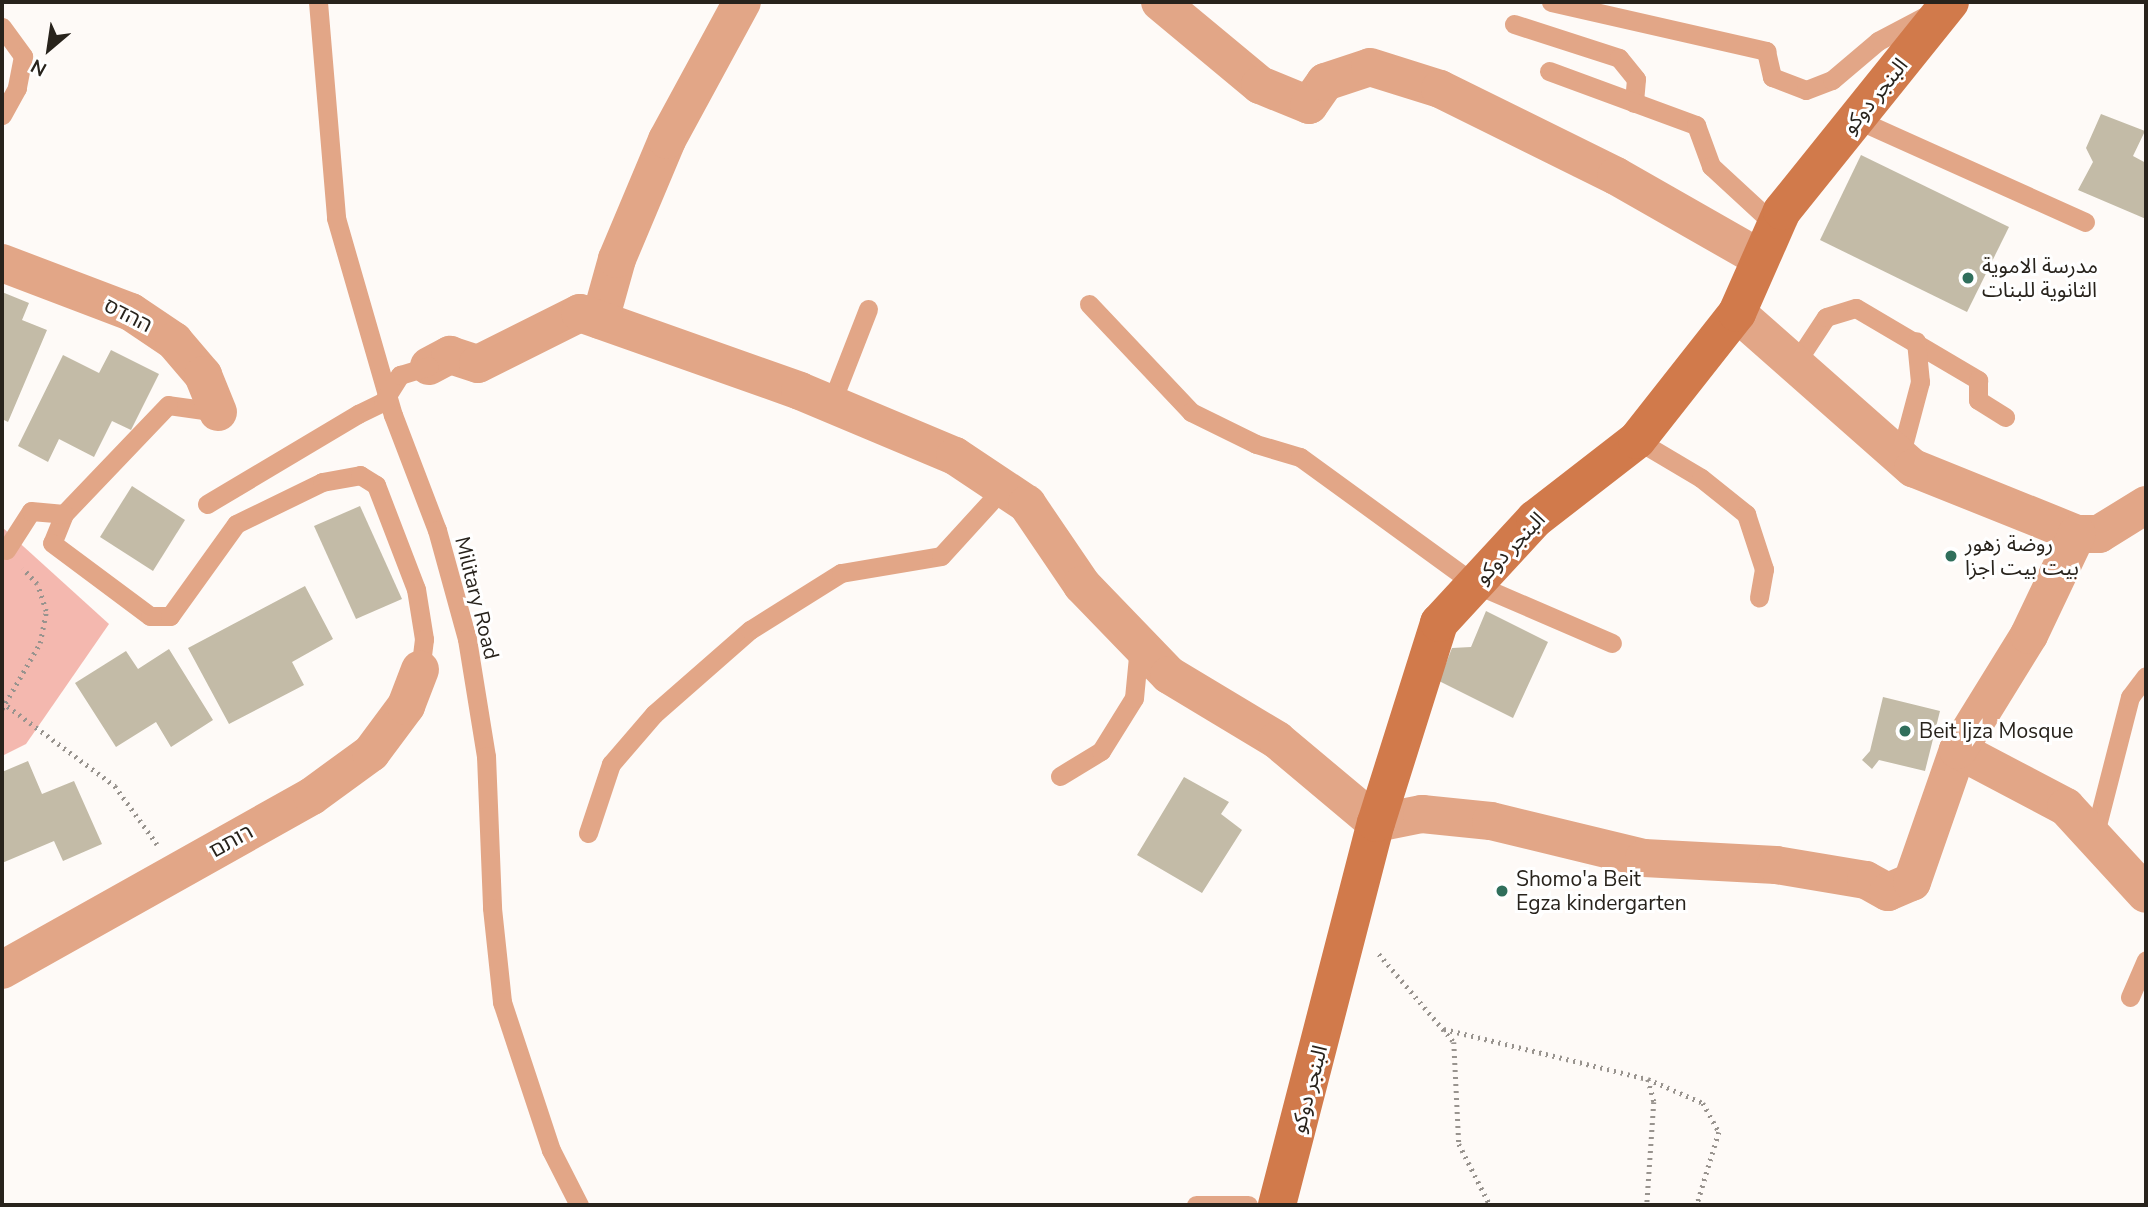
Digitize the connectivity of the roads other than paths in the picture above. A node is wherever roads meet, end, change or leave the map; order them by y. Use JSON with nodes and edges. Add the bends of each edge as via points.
{"nodes":[{"id":1,"x":318,"y":2,"type":"edge"},
{"id":2,"x":742,"y":2,"type":"edge"},
{"id":3,"x":1160,"y":2,"type":"edge"},
{"id":4,"x":1550,"y":2,"type":"edge"},
{"id":5,"x":1949,"y":3,"type":"edge"},
{"id":6,"x":1514,"y":24,"type":"dead end"},
{"id":7,"x":2,"y":27,"type":"edge"},
{"id":8,"x":1549,"y":71,"type":"dead end"},
{"id":9,"x":1634,"y":103,"type":"junction"},
{"id":10,"x":2,"y":115,"type":"edge"},
{"id":11,"x":1856,"y":119,"type":"junction"},
{"id":12,"x":2085,"y":222,"type":"dead end"},
{"id":13,"x":1767,"y":241,"type":"junction"},
{"id":14,"x":2,"y":262,"type":"edge"},
{"id":15,"x":1089,"y":304,"type":"dead end"},
{"id":16,"x":869,"y":309,"type":"dead end"},
{"id":17,"x":1737,"y":313,"type":"junction"},
{"id":18,"x":600,"y":320,"type":"junction"},
{"id":19,"x":1916,"y":341,"type":"junction"},
{"id":20,"x":1795,"y":365,"type":"junction"},
{"id":21,"x":429,"y":366,"type":"joint"},
{"id":22,"x":831,"y":404,"type":"junction"},
{"id":23,"x":218,"y":412,"type":"joint"},
{"id":24,"x":2005,"y":416,"type":"dead end"},
{"id":25,"x":1637,"y":440,"type":"junction"},
{"id":26,"x":1900,"y":457,"type":"junction"},
{"id":27,"x":1003,"y":488,"type":"junction"},
{"id":28,"x":207,"y":504,"type":"dead end"},
{"id":29,"x":2146,"y":505,"type":"edge"},
{"id":30,"x":64,"y":514,"type":"junction"},
{"id":31,"x":2077,"y":534,"type":"junction"},
{"id":32,"x":6,"y":550,"type":"road end"},
{"id":33,"x":1475,"y":584,"type":"junction"},
{"id":34,"x":1759,"y":598,"type":"dead end"},
{"id":35,"x":1612,"y":643,"type":"dead end"},
{"id":36,"x":1139,"y":645,"type":"junction"},
{"id":37,"x":420,"y":670,"type":"joint"},
{"id":38,"x":2146,"y":676,"type":"edge"},
{"id":39,"x":1958,"y":750,"type":"junction"},
{"id":40,"x":1060,"y":776,"type":"dead end"},
{"id":41,"x":1376,"y":823,"type":"junction"},
{"id":42,"x":588,"y":832,"type":"dead end"},
{"id":43,"x":2094,"y":837,"type":"junction"},
{"id":44,"x":2146,"y":894,"type":"edge"},
{"id":45,"x":2146,"y":960,"type":"edge"},
{"id":46,"x":2,"y":970,"type":"edge"},
{"id":47,"x":2130,"y":997,"type":"dead end"},
{"id":48,"x":579,"y":1205,"type":"edge"},
{"id":49,"x":1196,"y":1205,"type":"edge"},
{"id":50,"x":1248,"y":1205,"type":"edge"},
{"id":51,"x":1277,"y":1205,"type":"edge"}],
"edges":[{"from":1,"to":48,"type":"lane","name":"Military Road","via":[[336,218],[393,415],[437,530],[467,639],[486,756],[492,908],[502,1002],[551,1150]]},
{"from":2,"to":18,"type":"street","via":[[667,139],[617,259]]},
{"from":3,"to":13,"type":"street","via":[[1260,85],[1309,105],[1325,82],[1370,67],[1440,89],[1616,176]]},
{"from":4,"to":5,"type":"lane","via":[[1766,51],[1772,77],[1806,90],[1832,79],[1878,41]]},
{"from":5,"to":11,"type":"street","name":"البنجر دوكو"},
{"from":6,"to":9,"type":"lane","via":[[1619,58],[1636,79]]},
{"from":7,"to":10,"type":"lane","via":[[23,56],[17,88]]},
{"from":8,"to":9,"type":"lane"},
{"from":9,"to":13,"type":"lane","via":[[1696,125],[1711,166]]},
{"from":11,"to":12,"type":"lane"},
{"from":11,"to":13,"type":"street","name":"البنجر دوكو"},
{"from":13,"to":17,"type":"street","name":"البنجر دوكو"},
{"from":14,"to":23,"type":"street","name":"ההדס","via":[[131,312],[174,341],[202,375]]},
{"from":15,"to":33,"type":"lane","via":[[1191,412],[1256,444],[1300,457]]},
{"from":16,"to":22,"type":"lane"},
{"from":17,"to":20,"type":"street"},
{"from":17,"to":25,"type":"street","name":"البنجر دوكو"},
{"from":18,"to":21,"type":"street","via":[[580,313],[478,364],[450,355]]},
{"from":18,"to":22,"type":"street"},
{"from":19,"to":20,"type":"lane","via":[[1856,308],[1826,317]]},
{"from":19,"to":24,"type":"lane","via":[[1978,380],[1978,400]]},
{"from":19,"to":26,"type":"lane","via":[[1920,382]]},
{"from":20,"to":26,"type":"street"},
{"from":21,"to":28,"type":"lane","bridge":true,"via":[[400,374],[383,402]]},
{"from":22,"to":27,"type":"street","via":[[955,456]]},
{"from":23,"to":30,"type":"lane","via":[[168,405]]},
{"from":25,"to":33,"type":"street","name":"البنجر دوكو","via":[[1535,519]]},
{"from":25,"to":34,"type":"lane","via":[[1701,478],[1746,514],[1764,569]]},
{"from":26,"to":31,"type":"street","via":[[1913,468]]},
{"from":27,"to":36,"type":"street","via":[[1027,504],[1082,585]]},
{"from":27,"to":42,"type":"lane","via":[[940,556],[841,573],[750,630],[654,714],[611,764]]},
{"from":29,"to":31,"type":"street","via":[[2099,534]]},
{"from":30,"to":32,"type":"lane","via":[[31,511]]},
{"from":30,"to":37,"type":"lane","via":[[52,543],[150,615],[170,616],[236,524],[322,482],[360,475],[376,485],[416,589],[424,639]]},
{"from":31,"to":39,"type":"street","via":[[2029,635]]},
{"from":33,"to":35,"type":"lane"},
{"from":33,"to":41,"type":"street","name":"البنجر دوكو","via":[[1439,623]]},
{"from":36,"to":40,"type":"lane","via":[[1134,698],[1128,708],[1101,751]]},
{"from":36,"to":41,"type":"street","via":[[1169,675],[1277,740]]},
{"from":37,"to":46,"type":"street","name":"רותם","via":[[406,706],[371,753],[312,796]]},
{"from":38,"to":43,"type":"lane","via":[[2130,697]]},
{"from":39,"to":41,"type":"street","via":[[1912,882],[1888,892],[1866,880],[1776,865],[1644,858],[1491,821],[1422,814]]},
{"from":39,"to":43,"type":"street","via":[[2066,807]]},
{"from":41,"to":51,"type":"street","name":"البنجر دوكو"},
{"from":43,"to":44,"type":"street"},
{"from":45,"to":47,"type":"lane"},
{"from":49,"to":50,"type":"lane"}]}
